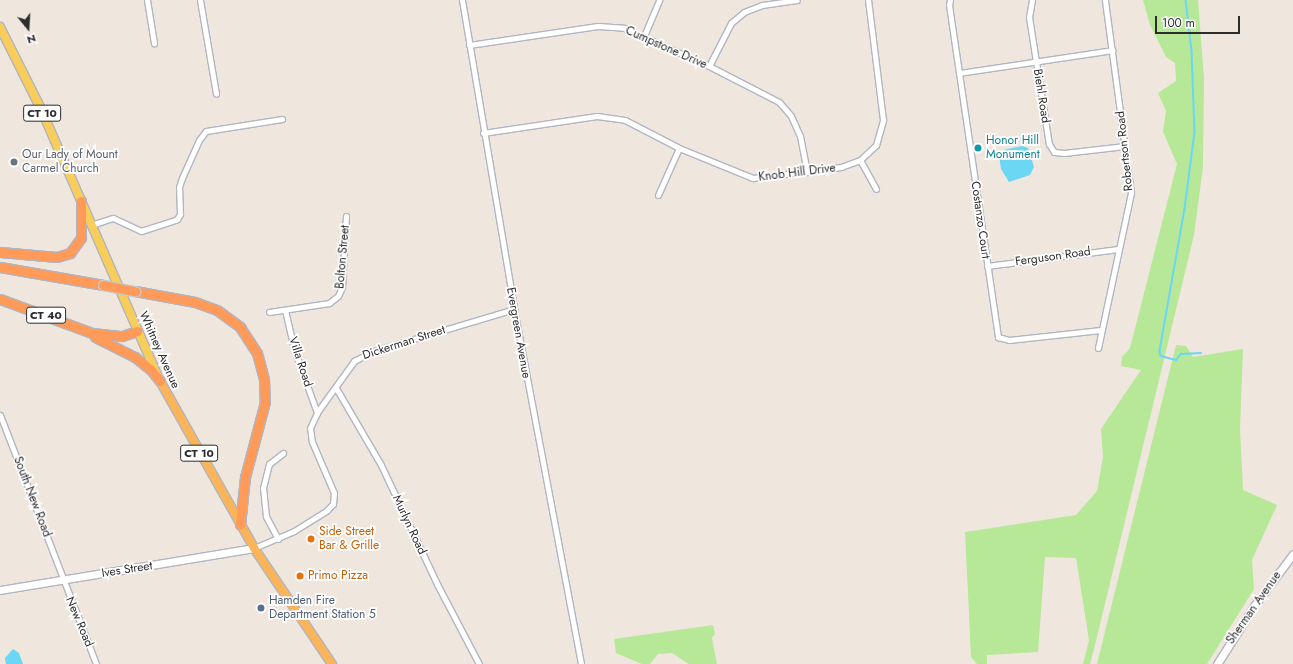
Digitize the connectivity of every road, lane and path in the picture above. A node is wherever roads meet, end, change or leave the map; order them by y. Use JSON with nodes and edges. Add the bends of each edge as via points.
{"nodes":[{"id":1,"x":147,"y":0,"type":"edge"},
{"id":2,"x":200,"y":0,"type":"edge"},
{"id":3,"x":462,"y":0,"type":"edge"},
{"id":4,"x":660,"y":0,"type":"edge"},
{"id":5,"x":797,"y":0,"type":"edge"},
{"id":6,"x":868,"y":0,"type":"edge"},
{"id":7,"x":950,"y":0,"type":"edge"},
{"id":8,"x":1032,"y":0,"type":"edge"},
{"id":9,"x":1105,"y":0,"type":"edge"},
{"id":10,"x":0,"y":27,"type":"edge"},
{"id":11,"x":644,"y":36,"type":"junction"},
{"id":12,"x":154,"y":43,"type":"dead end"},
{"id":13,"x":469,"y":45,"type":"junction"},
{"id":14,"x":1112,"y":50,"type":"junction"},
{"id":15,"x":1035,"y":62,"type":"junction"},
{"id":16,"x":709,"y":66,"type":"junction"},
{"id":17,"x":959,"y":73,"type":"junction"},
{"id":18,"x":216,"y":94,"type":"dead end"},
{"id":19,"x":282,"y":119,"type":"dead end"},
{"id":20,"x":483,"y":133,"type":"junction"},
{"id":21,"x":1125,"y":146,"type":"junction"},
{"id":22,"x":679,"y":148,"type":"junction"},
{"id":23,"x":860,"y":160,"type":"junction"},
{"id":24,"x":807,"y":172,"type":"junction"},
{"id":25,"x":876,"y":189,"type":"dead end"},
{"id":26,"x":658,"y":195,"type":"dead end"},
{"id":27,"x":81,"y":201,"type":"junction"},
{"id":28,"x":346,"y":216,"type":"dead end"},
{"id":29,"x":92,"y":225,"type":"junction"},
{"id":30,"x":1118,"y":249,"type":"junction"},
{"id":31,"x":0,"y":252,"type":"edge"},
{"id":32,"x":987,"y":266,"type":"junction"},
{"id":33,"x":0,"y":267,"type":"edge"},
{"id":34,"x":0,"y":299,"type":"edge"},
{"id":35,"x":514,"y":309,"type":"junction"},
{"id":36,"x":285,"y":310,"type":"junction"},
{"id":37,"x":270,"y":312,"type":"dead end"},
{"id":38,"x":1100,"y":330,"type":"junction"},
{"id":39,"x":137,"y":331,"type":"junction"},
{"id":40,"x":92,"y":333,"type":"junction"},
{"id":41,"x":1098,"y":348,"type":"dead end"},
{"id":42,"x":160,"y":381,"type":"junction"},
{"id":43,"x":336,"y":388,"type":"junction"},
{"id":44,"x":317,"y":413,"type":"junction"},
{"id":45,"x":0,"y":415,"type":"edge"},
{"id":46,"x":283,"y":453,"type":"dead end"},
{"id":47,"x":240,"y":525,"type":"junction"},
{"id":48,"x":278,"y":539,"type":"junction"},
{"id":49,"x":254,"y":548,"type":"junction"},
{"id":50,"x":1293,"y":554,"type":"edge"},
{"id":51,"x":63,"y":580,"type":"junction"},
{"id":52,"x":0,"y":590,"type":"edge"},
{"id":53,"x":96,"y":664,"type":"edge"},
{"id":54,"x":332,"y":664,"type":"edge"},
{"id":55,"x":479,"y":664,"type":"edge"},
{"id":56,"x":581,"y":664,"type":"edge"},
{"id":57,"x":1217,"y":664,"type":"edge"}],
"edges":[{"from":1,"to":12,"type":"street"},
{"from":2,"to":18,"type":"street"},
{"from":3,"to":13,"type":"street","name":"Evergreen Avenue"},
{"from":4,"to":11,"type":"street"},
{"from":5,"to":16,"type":"street","via":[[762,5],[744,12],[731,23]]},
{"from":6,"to":23,"type":"street","name":"Knob Hill Drive","via":[[883,120],[876,145]]},
{"from":7,"to":17,"type":"street","name":"Costanzo Court"},
{"from":8,"to":15,"type":"street","via":[[1029,17]]},
{"from":9,"to":14,"type":"street","name":"Robertson Road"},
{"from":10,"to":27,"type":"main road","name":"Whitney Avenue","number":"CT 10","via":[[33,93]]},
{"from":11,"to":13,"type":"street","name":"Cumpstone Drive","via":[[624,28],[598,26]]},
{"from":11,"to":16,"type":"street","name":"Cumpstone Drive"},
{"from":13,"to":20,"type":"street","name":"Evergreen Avenue"},
{"from":14,"to":15,"type":"street"},
{"from":14,"to":21,"type":"street","name":"Robertson Road"},
{"from":15,"to":17,"type":"street"},
{"from":15,"to":21,"type":"street","name":"Biehl Road","via":[[1049,144],[1054,152]]},
{"from":16,"to":24,"type":"street","name":"Cumpstone Drive","via":[[779,102],[791,116],[800,136]]},
{"from":17,"to":32,"type":"street","name":"Costanzo Court"},
{"from":19,"to":29,"type":"street","via":[[206,131],[199,140],[182,178],[179,187],[180,211],[176,220],[141,231],[113,218]]},
{"from":20,"to":22,"type":"street","name":"Knob Hill Drive","via":[[597,116],[626,120]]},
{"from":20,"to":35,"type":"street","name":"Evergreen Avenue"},
{"from":21,"to":30,"type":"street","name":"Robertson Road","via":[[1131,193]]},
{"from":22,"to":24,"type":"street","name":"Knob Hill Drive","via":[[753,178]]},
{"from":22,"to":26,"type":"street"},
{"from":23,"to":24,"type":"street","name":"Knob Hill Drive","via":[[841,167]]},
{"from":23,"to":25,"type":"street"},
{"from":27,"to":29,"type":"main road","name":"Whitney Avenue","number":"CT 10"},
{"from":27,"to":31,"type":"highway","via":[[81,238],[70,253],[53,257]]},
{"from":28,"to":36,"type":"street","name":"Bolton Street","via":[[341,293],[332,302]]},
{"from":29,"to":39,"type":"main road","name":"Whitney Avenue","number":"CT 10"},
{"from":30,"to":32,"type":"street","name":"Ferguson Road"},
{"from":30,"to":38,"type":"street","name":"Robertson Road"},
{"from":32,"to":38,"type":"street","name":"Costanzo Court","via":[[998,337],[1008,340]]},
{"from":33,"to":47,"type":"highway","bridge":true,"via":[[195,302],[217,310],[240,328],[257,353],[264,376],[265,402],[245,477]]},
{"from":34,"to":40,"type":"highway","number":"CT 40"},
{"from":35,"to":43,"type":"street","name":"Dickerman Street","via":[[364,355],[351,364]]},
{"from":35,"to":56,"type":"street","name":"Evergreen Avenue"},
{"from":36,"to":37,"type":"street","name":"Bolton Street"},
{"from":36,"to":44,"type":"street","name":"Villa Road","via":[[294,349]]},
{"from":38,"to":41,"type":"street","name":"Robertson Road"},
{"from":39,"to":40,"type":"highway","via":[[122,336]]},
{"from":39,"to":42,"type":"main road","name":"Whitney Avenue","number":"CT 10"},
{"from":40,"to":42,"type":"highway","via":[[135,357]]},
{"from":42,"to":47,"type":"highway","name":"Whitney Avenue","number":"CT 10"},
{"from":43,"to":44,"type":"street","name":"Dickerman Street"},
{"from":43,"to":55,"type":"street","name":"Murlyn Road","via":[[381,465],[430,570]]},
{"from":44,"to":48,"type":"street","name":"Dickerman Street","via":[[311,425],[311,436],[333,490],[334,501],[322,514]]},
{"from":45,"to":51,"type":"street","name":"South New Road"},
{"from":46,"to":48,"type":"street","via":[[269,464],[263,488],[266,516]]},
{"from":47,"to":49,"type":"highway","name":"Whitney Avenue","number":"CT 10"},
{"from":48,"to":49,"type":"street","name":"Dickerman Street"},
{"from":49,"to":51,"type":"main road","name":"Ives Street"},
{"from":49,"to":54,"type":"highway","name":"Whitney Avenue","number":"CT 10"},
{"from":50,"to":57,"type":"main road","name":"Sherman Avenue","via":[[1254,606]]},
{"from":51,"to":52,"type":"main road","name":"Ives Street"},
{"from":51,"to":53,"type":"street","name":"New Road"}]}
